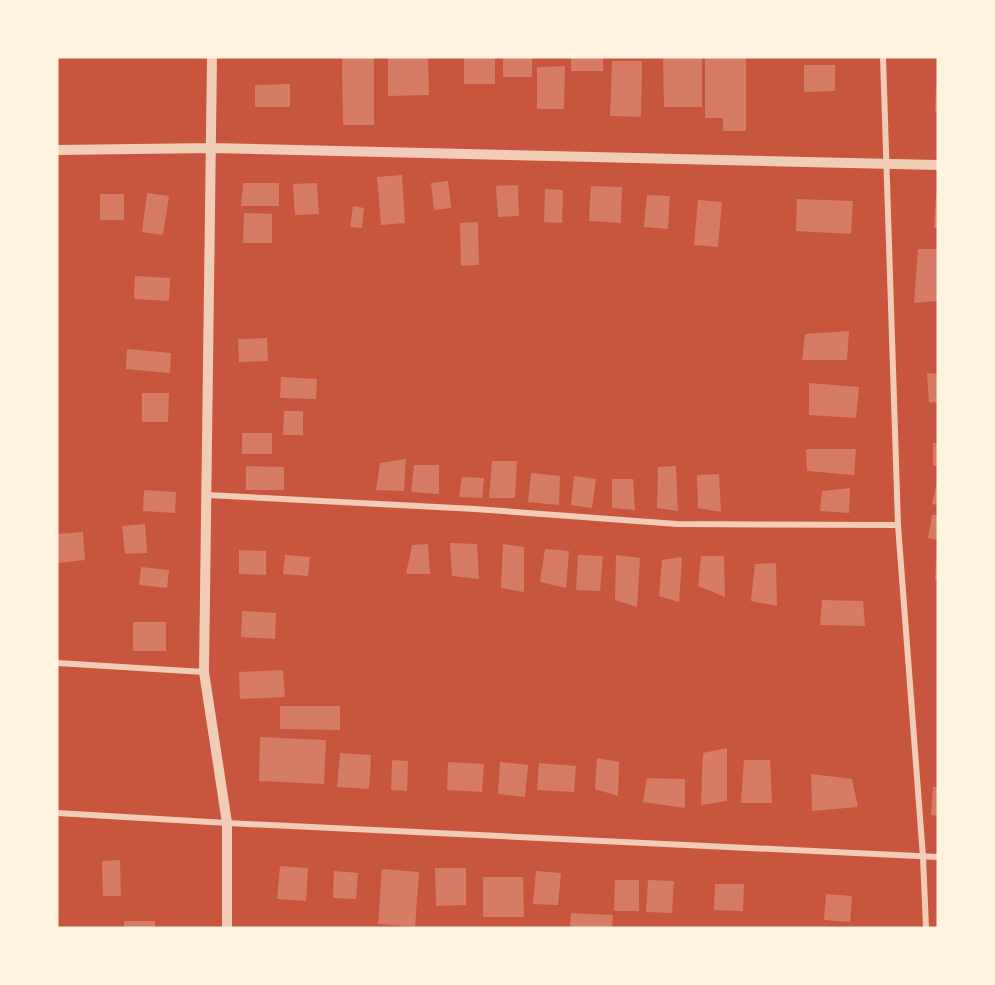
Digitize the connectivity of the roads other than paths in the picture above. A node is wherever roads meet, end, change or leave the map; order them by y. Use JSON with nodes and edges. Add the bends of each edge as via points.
{"nodes":[{"id":1,"x":212,"y":57,"type":"edge"},
{"id":2,"x":884,"y":57,"type":"edge"},
{"id":3,"x":212,"y":148,"type":"junction"},
{"id":4,"x":57,"y":150,"type":"edge"},
{"id":5,"x":886,"y":164,"type":"junction"},
{"id":6,"x":938,"y":165,"type":"edge"},
{"id":7,"x":207,"y":495,"type":"junction"},
{"id":8,"x":898,"y":525,"type":"junction"},
{"id":9,"x":57,"y":663,"type":"edge"},
{"id":10,"x":204,"y":672,"type":"junction"},
{"id":11,"x":57,"y":813,"type":"edge"},
{"id":12,"x":227,"y":823,"type":"junction"},
{"id":13,"x":923,"y":857,"type":"junction"},
{"id":14,"x":938,"y":857,"type":"edge"},
{"id":15,"x":227,"y":928,"type":"edge"},
{"id":16,"x":926,"y":928,"type":"edge"}],
"edges":[{"from":1,"to":3,"type":"street"},
{"from":2,"to":5,"type":"street"},
{"from":3,"to":4,"type":"street"},
{"from":3,"to":5,"type":"street"},
{"from":3,"to":7,"type":"street"},
{"from":5,"to":6,"type":"street"},
{"from":5,"to":8,"type":"street"},
{"from":7,"to":8,"type":"street","via":[[677,524]]},
{"from":7,"to":10,"type":"street"},
{"from":8,"to":13,"type":"street"},
{"from":9,"to":10,"type":"street"},
{"from":10,"to":12,"type":"street"},
{"from":11,"to":12,"type":"street"},
{"from":12,"to":13,"type":"street"},
{"from":12,"to":15,"type":"street"},
{"from":13,"to":14,"type":"street"},
{"from":13,"to":16,"type":"street"}]}
